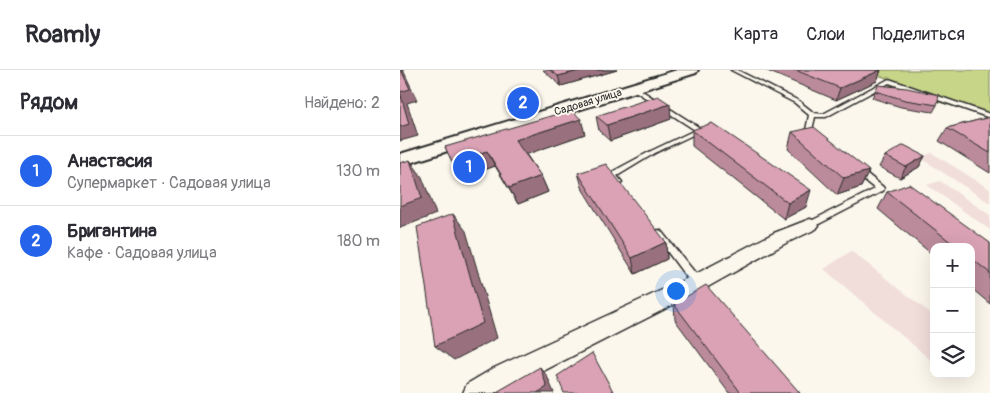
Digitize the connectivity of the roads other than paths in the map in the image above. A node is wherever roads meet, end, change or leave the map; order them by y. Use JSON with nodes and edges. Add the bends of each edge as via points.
{"nodes":[{"id":1,"x":690,"y":70,"type":"edge"},
{"id":2,"x":733,"y":70,"type":"edge"},
{"id":3,"x":880,"y":79,"type":"edge"},
{"id":4,"x":888,"y":81,"type":"junction"},
{"id":5,"x":634,"y":88,"type":"junction"},
{"id":6,"x":812,"y":115,"type":"junction"},
{"id":7,"x":990,"y":116,"type":"edge"},
{"id":8,"x":823,"y":142,"type":"edge"},
{"id":9,"x":400,"y":160,"type":"edge"},
{"id":10,"x":852,"y":166,"type":"edge"},
{"id":11,"x":625,"y":190,"type":"edge"},
{"id":12,"x":810,"y":225,"type":"joint"},
{"id":13,"x":655,"y":229,"type":"edge"},
{"id":14,"x":697,"y":282,"type":"junction"},
{"id":15,"x":476,"y":393,"type":"edge"}],
"edges":[{"from":1,"to":5,"type":"street","name":"Садовая улица"},
{"from":2,"to":6,"type":"lane","via":[[798,102]]},
{"from":3,"to":4,"type":"lane"},
{"from":4,"to":6,"type":"lane","via":[[824,116]]},
{"from":4,"to":7,"type":"lane"},
{"from":5,"to":9,"type":"street","name":"Садовая улица"},
{"from":5,"to":11,"type":"lane","via":[[700,130],[613,175]]},
{"from":6,"to":8,"type":"lane","via":[[809,130]]},
{"from":10,"to":12,"type":"lane","via":[[880,190]]},
{"from":12,"to":14,"type":"street"},
{"from":13,"to":14,"type":"lane"},
{"from":14,"to":15,"type":"street"}]}
